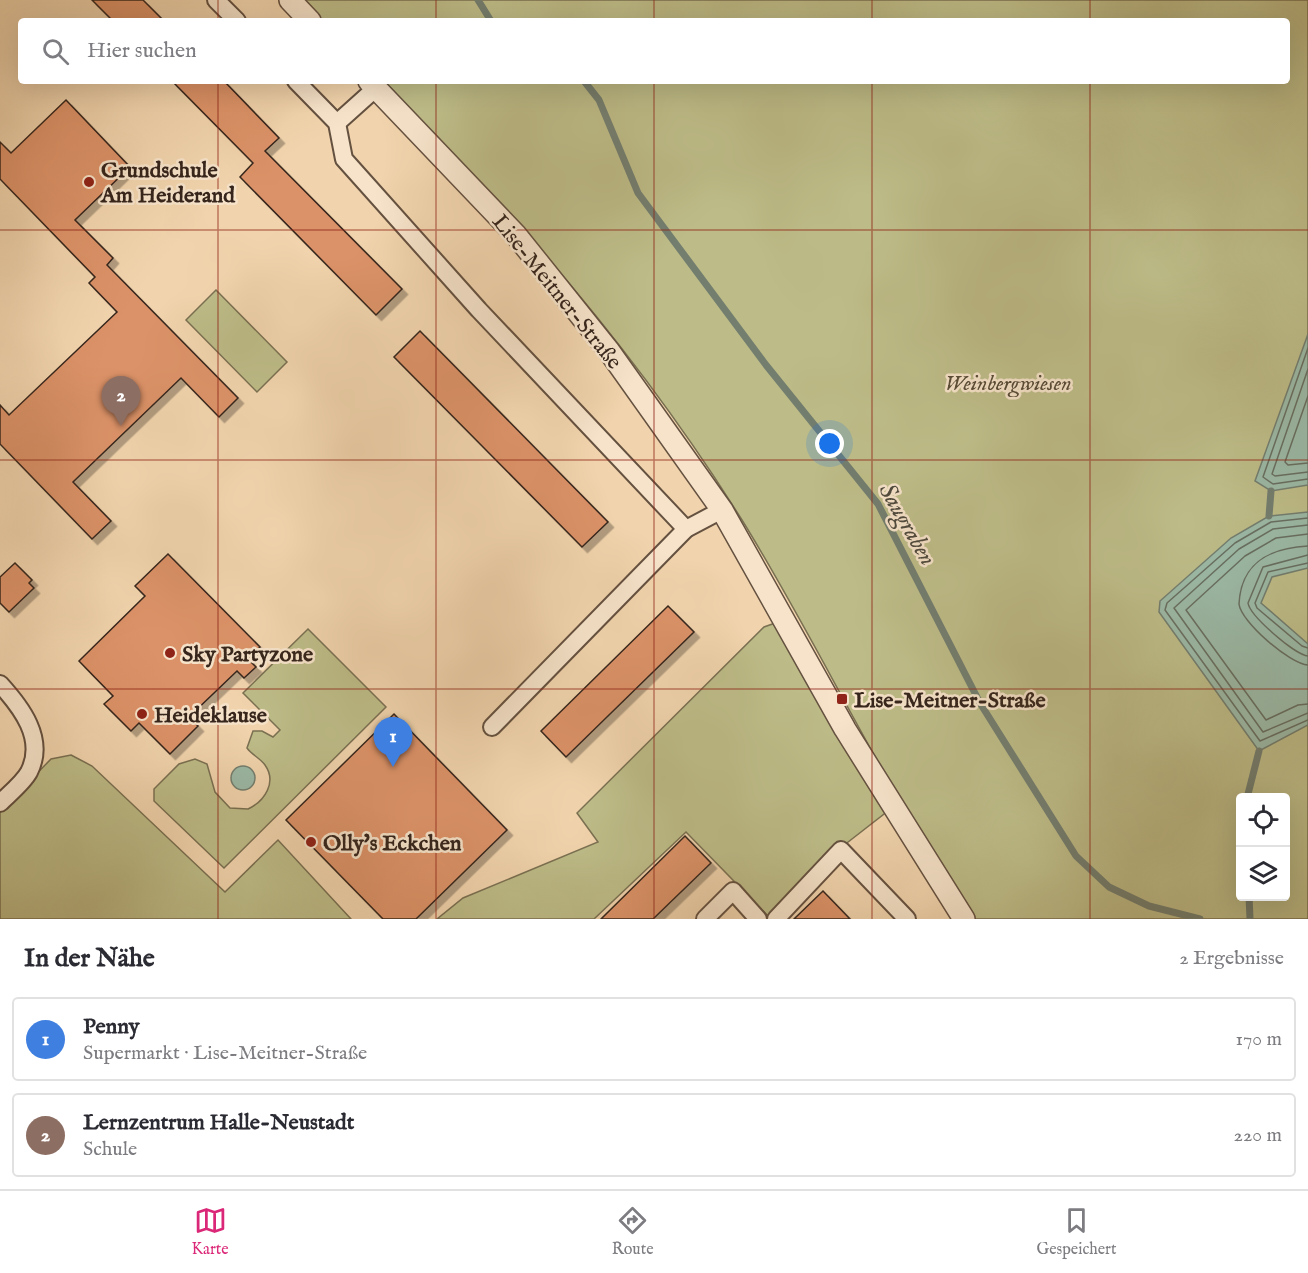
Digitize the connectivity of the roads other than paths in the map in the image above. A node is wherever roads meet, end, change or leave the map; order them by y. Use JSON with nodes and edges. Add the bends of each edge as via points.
{"nodes":[{"id":1,"x":216,"y":0,"type":"edge"},
{"id":2,"x":290,"y":0,"type":"edge"},
{"id":3,"x":234,"y":18,"type":"edge"},
{"id":4,"x":307,"y":18,"type":"edge"},
{"id":5,"x":299,"y":84,"type":"edge"},
{"id":6,"x":372,"y":84,"type":"edge"},
{"id":7,"x":337,"y":123,"type":"junction"},
{"id":8,"x":722,"y":510,"type":"junction"},
{"id":9,"x":686,"y":530,"type":"junction"},
{"id":10,"x":0,"y":684,"type":"edge"},
{"id":11,"x":492,"y":727,"type":"dead end"},
{"id":12,"x":0,"y":803,"type":"edge"},
{"id":13,"x":705,"y":919,"type":"edge"},
{"id":14,"x":758,"y":919,"type":"edge"},
{"id":15,"x":776,"y":919,"type":"edge"},
{"id":16,"x":907,"y":919,"type":"edge"},
{"id":17,"x":964,"y":919,"type":"edge"}],
"edges":[{"from":1,"to":3,"type":"street"},
{"from":2,"to":4,"type":"street"},
{"from":5,"to":7,"type":"street"},
{"from":6,"to":7,"type":"street","name":"Lise-Meitner-Straße"},
{"from":6,"to":8,"type":"street","name":"Lise-Meitner-Straße","via":[[516,235],[609,351]]},
{"from":7,"to":9,"type":"street","via":[[344,159],[479,310]]},
{"from":8,"to":9,"type":"street"},
{"from":8,"to":17,"type":"street","name":"Lise-Meitner-Straße","via":[[846,729]]},
{"from":9,"to":11,"type":"street"},
{"from":10,"to":12,"type":"street","via":[[20,706],[36,744],[29,772]]},
{"from":13,"to":14,"type":"street","via":[[733,891]]},
{"from":15,"to":16,"type":"street","via":[[841,850]]}]}
